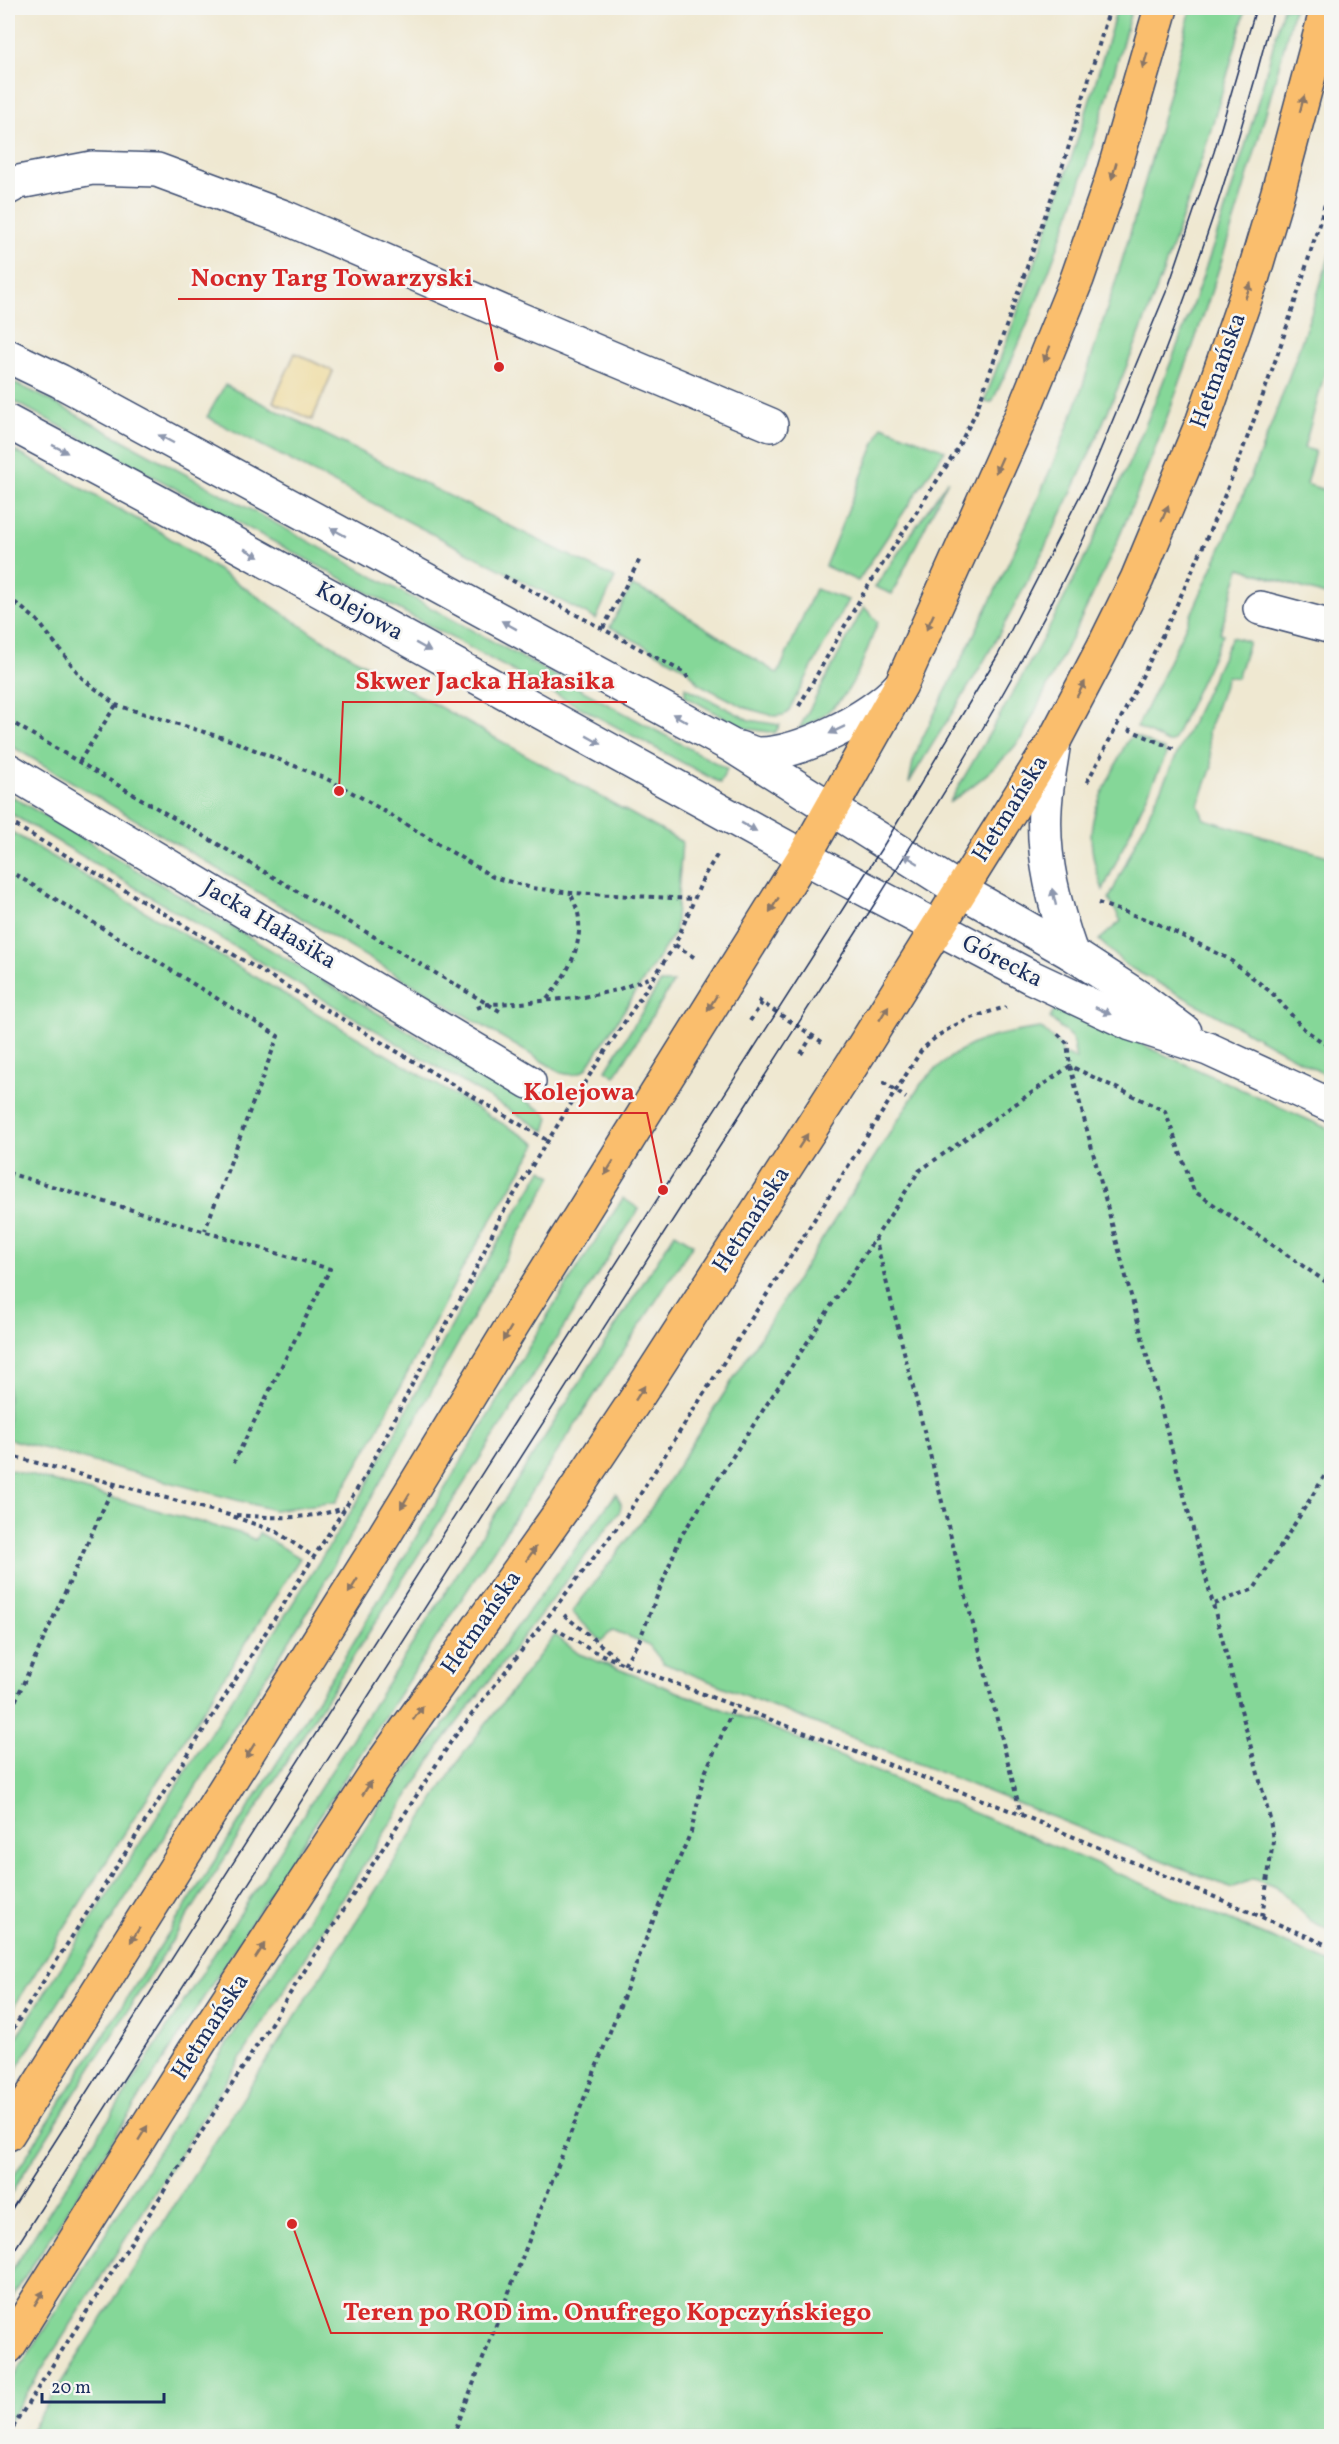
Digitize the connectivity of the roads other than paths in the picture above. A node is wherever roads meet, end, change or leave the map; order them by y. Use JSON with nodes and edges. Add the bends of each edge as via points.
{"nodes":[{"id":1,"x":1161,"y":8,"type":"edge"},
{"id":2,"x":1327,"y":8,"type":"edge"},
{"id":3,"x":8,"y":188,"type":"edge"},
{"id":4,"x":8,"y":356,"type":"edge"},
{"id":5,"x":8,"y":422,"type":"edge"},
{"id":6,"x":771,"y":425,"type":"dead end"},
{"id":7,"x":1260,"y":608,"type":"dead end"},
{"id":8,"x":1332,"y":627,"type":"edge"},
{"id":9,"x":901,"y":685,"type":"junction"},
{"id":10,"x":1054,"y":741,"type":"junction"},
{"id":11,"x":732,"y":746,"type":"junction"},
{"id":12,"x":8,"y":770,"type":"edge"},
{"id":13,"x":831,"y":810,"type":"junction"},
{"id":14,"x":804,"y":857,"type":"junction"},
{"id":15,"x":960,"y":890,"type":"junction"},
{"id":16,"x":937,"y":928,"type":"junction"},
{"id":17,"x":1071,"y":953,"type":"junction"},
{"id":18,"x":1208,"y":1049,"type":"junction"},
{"id":19,"x":529,"y":1082,"type":"road end"},
{"id":20,"x":1332,"y":1106,"type":"edge"},
{"id":21,"x":8,"y":2134,"type":"edge"},
{"id":22,"x":8,"y":2347,"type":"edge"}],
"edges":[{"from":1,"to":9,"type":"main road","one_way":true,"via":[[1111,182],[1077,279],[1023,412]]},
{"from":10,"to":2,"type":"main road","name":"Hetmańska","one_way":true,"via":[[1137,579],[1202,423],[1253,276]]},
{"from":3,"to":6,"type":"street","via":[[19,182],[92,168],[157,170],[284,217]]},
{"from":11,"to":4,"type":"street","one_way":true},
{"from":5,"to":14,"type":"street","name":"Kolejowa","one_way":true},
{"from":7,"to":8,"type":"street"},
{"from":9,"to":11,"type":"street","one_way":true,"via":[[879,706],[804,744],[756,754]]},
{"from":9,"to":13,"type":"main road"},
{"from":10,"to":15,"type":"main road","name":"Hetmańska"},
{"from":17,"to":10,"type":"street","one_way":true,"via":[[1051,884],[1045,838],[1046,790]]},
{"from":11,"to":13,"type":"street"},
{"from":12,"to":19,"type":"street","name":"Jacka Hałasika"},
{"from":13,"to":14,"type":"main road"},
{"from":15,"to":13,"type":"street","name":"Górecka","one_way":true},
{"from":14,"to":16,"type":"street","name":"Górecka"},
{"from":14,"to":21,"type":"main road","one_way":true},
{"from":15,"to":16,"type":"main road","name":"Hetmańska"},
{"from":15,"to":17,"type":"street","name":"Górecka"},
{"from":16,"to":18,"type":"street","name":"Górecka","one_way":true,"via":[[1131,1024]]},
{"from":22,"to":16,"type":"main road","name":"Hetmańska","one_way":true,"via":[[200,2042],[359,1800],[564,1507]]},
{"from":17,"to":18,"type":"street","name":"Górecka"},
{"from":18,"to":20,"type":"street","name":"Górecka"}]}
